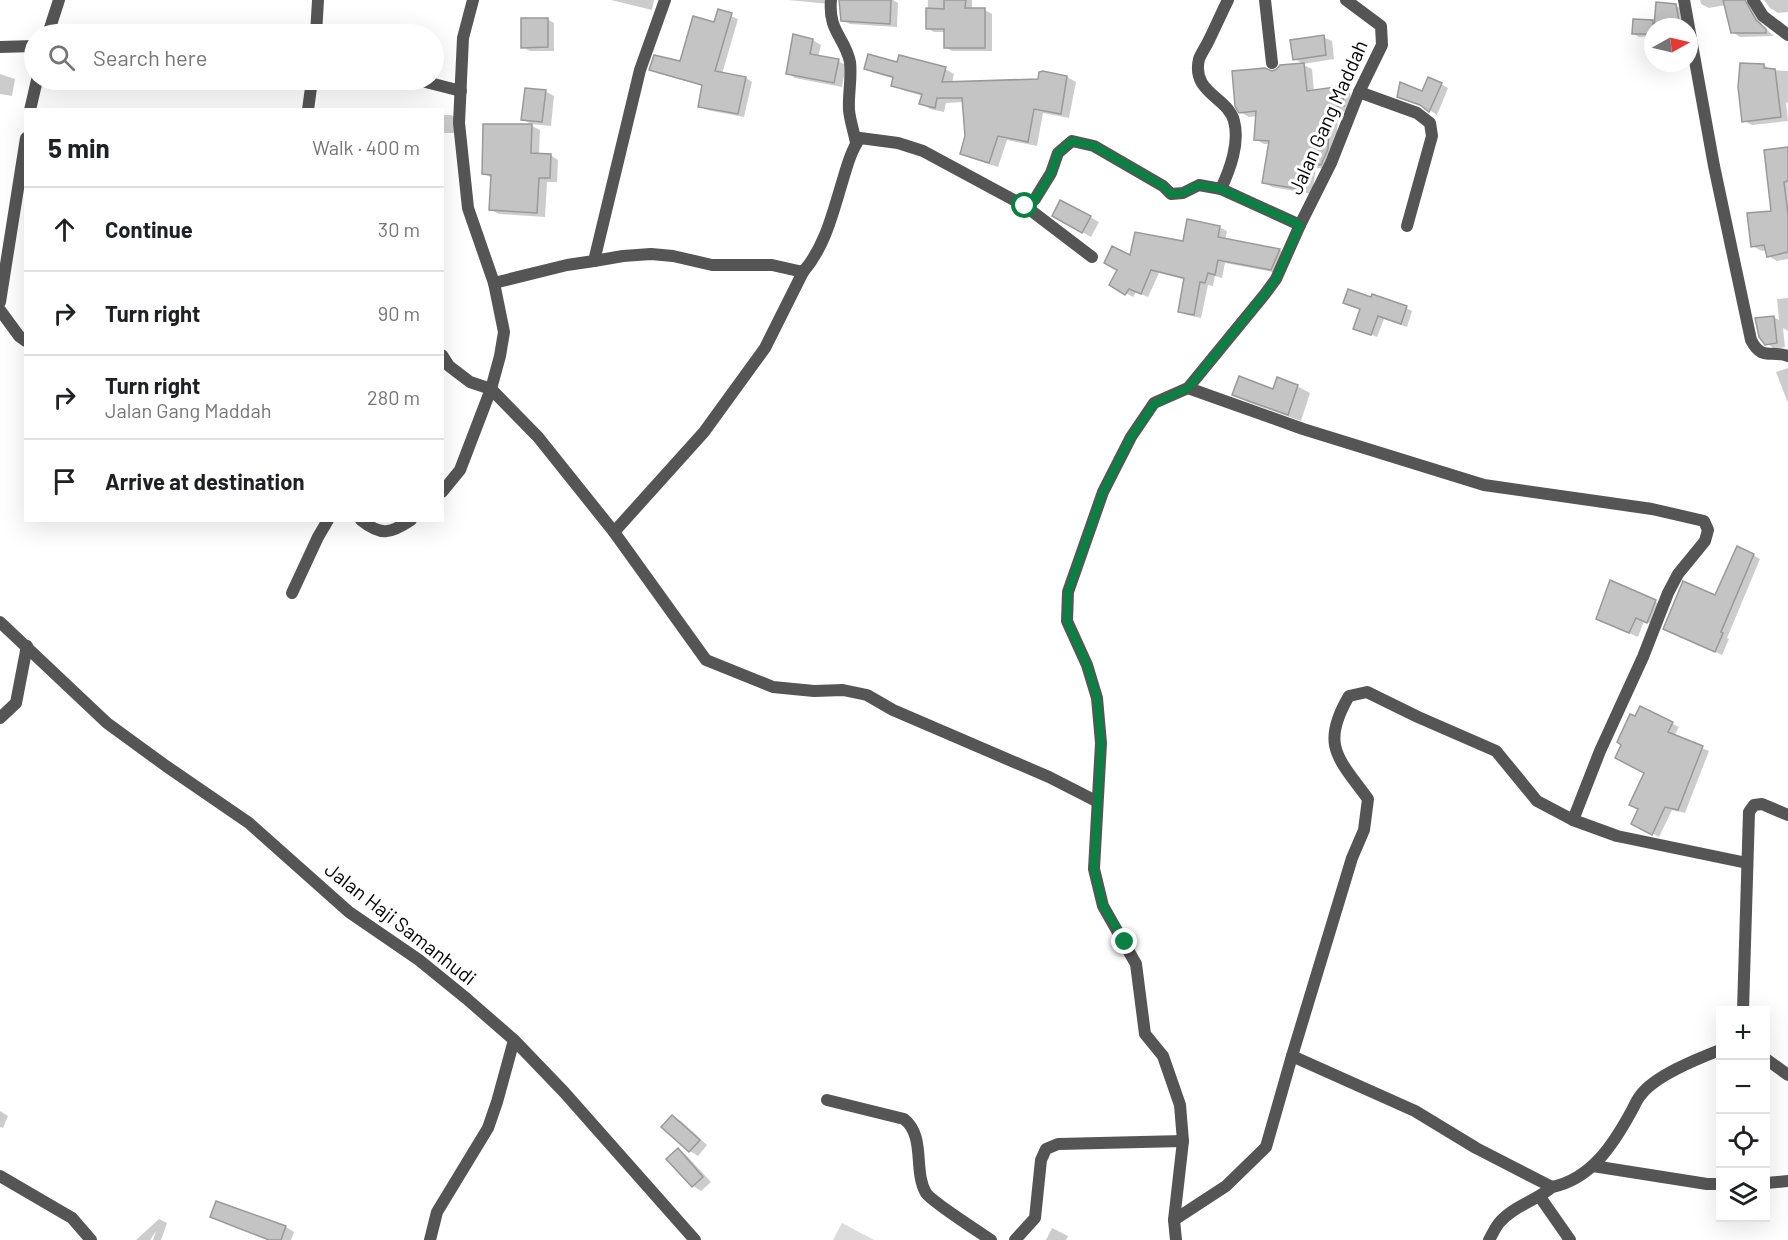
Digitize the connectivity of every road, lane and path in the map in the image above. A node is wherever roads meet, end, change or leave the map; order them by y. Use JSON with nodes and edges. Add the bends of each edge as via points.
{"nodes":[{"id":1,"x":59,"y":0,"type":"edge"},
{"id":2,"x":318,"y":0,"type":"edge"},
{"id":3,"x":473,"y":0,"type":"edge"},
{"id":4,"x":665,"y":0,"type":"edge"},
{"id":5,"x":831,"y":0,"type":"edge"},
{"id":6,"x":1228,"y":0,"type":"edge"},
{"id":7,"x":1265,"y":0,"type":"edge"},
{"id":8,"x":1346,"y":0,"type":"edge"},
{"id":9,"x":1684,"y":0,"type":"edge"},
{"id":10,"x":1753,"y":0,"type":"edge"},
{"id":11,"x":51,"y":24,"type":"edge"},
{"id":12,"x":317,"y":24,"type":"edge"},
{"id":13,"x":1788,"y":35,"type":"edge"},
{"id":14,"x":24,"y":46,"type":"edge"},
{"id":15,"x":0,"y":47,"type":"edge"},
{"id":16,"x":1272,"y":63,"type":"dead end"},
{"id":17,"x":444,"y":87,"type":"edge"},
{"id":18,"x":35,"y":90,"type":"edge"},
{"id":19,"x":311,"y":90,"type":"edge"},
{"id":20,"x":461,"y":91,"type":"junction"},
{"id":21,"x":1359,"y":92,"type":"junction"},
{"id":22,"x":30,"y":108,"type":"edge"},
{"id":23,"x":308,"y":108,"type":"edge"},
{"id":24,"x":856,"y":143,"type":"junction"},
{"id":25,"x":24,"y":151,"type":"edge"},
{"id":26,"x":1221,"y":189,"type":"junction"},
{"id":27,"x":1025,"y":206,"type":"junction"},
{"id":28,"x":1300,"y":225,"type":"junction"},
{"id":29,"x":1407,"y":226,"type":"dead end"},
{"id":30,"x":1092,"y":257,"type":"dead end"},
{"id":31,"x":594,"y":261,"type":"junction"},
{"id":32,"x":803,"y":272,"type":"junction"},
{"id":33,"x":494,"y":284,"type":"junction"},
{"id":34,"x":0,"y":302,"type":"edge"},
{"id":35,"x":0,"y":310,"type":"edge"},
{"id":36,"x":24,"y":340,"type":"edge"},
{"id":37,"x":1788,"y":356,"type":"edge"},
{"id":38,"x":444,"y":358,"type":"edge"},
{"id":39,"x":1188,"y":388,"type":"junction"},
{"id":40,"x":491,"y":389,"type":"junction"},
{"id":41,"x":444,"y":490,"type":"edge"},
{"id":42,"x":327,"y":522,"type":"edge"},
{"id":43,"x":364,"y":522,"type":"edge"},
{"id":44,"x":408,"y":522,"type":"edge"},
{"id":45,"x":614,"y":532,"type":"junction"},
{"id":46,"x":292,"y":593,"type":"dead end"},
{"id":47,"x":0,"y":622,"type":"edge"},
{"id":48,"x":27,"y":646,"type":"junction"},
{"id":49,"x":0,"y":718,"type":"edge"},
{"id":50,"x":1096,"y":801,"type":"junction"},
{"id":51,"x":1788,"y":815,"type":"edge"},
{"id":52,"x":1573,"y":820,"type":"junction"},
{"id":53,"x":1747,"y":863,"type":"junction"},
{"id":54,"x":1743,"y":1006,"type":"edge"},
{"id":55,"x":514,"y":1041,"type":"junction"},
{"id":56,"x":1716,"y":1052,"type":"edge"},
{"id":57,"x":1292,"y":1056,"type":"junction"},
{"id":58,"x":1767,"y":1060,"type":"edge"},
{"id":59,"x":1788,"y":1075,"type":"edge"},
{"id":60,"x":827,"y":1100,"type":"dead end"},
{"id":61,"x":1183,"y":1141,"type":"junction"},
{"id":62,"x":1593,"y":1166,"type":"junction"},
{"id":63,"x":0,"y":1176,"type":"edge"},
{"id":64,"x":1788,"y":1181,"type":"edge"},
{"id":65,"x":1770,"y":1183,"type":"edge"},
{"id":66,"x":1716,"y":1184,"type":"edge"},
{"id":67,"x":1552,"y":1187,"type":"junction"},
{"id":68,"x":1540,"y":1197,"type":"junction"},
{"id":69,"x":1174,"y":1220,"type":"junction"},
{"id":70,"x":91,"y":1240,"type":"edge"},
{"id":71,"x":430,"y":1240,"type":"edge"},
{"id":72,"x":695,"y":1240,"type":"edge"},
{"id":73,"x":991,"y":1240,"type":"edge"},
{"id":74,"x":1015,"y":1240,"type":"edge"},
{"id":75,"x":1176,"y":1240,"type":"edge"},
{"id":76,"x":1489,"y":1240,"type":"edge"},
{"id":77,"x":1570,"y":1240,"type":"edge"}],
"edges":[{"from":1,"to":11,"type":"street"},
{"from":2,"to":12,"type":"street"},
{"from":3,"to":20,"type":"street","via":[[463,38]]},
{"from":4,"to":31,"type":"street","via":[[640,70]]},
{"from":5,"to":24,"type":"street","via":[[833,27],[850,63],[849,110]]},
{"from":6,"to":26,"type":"street","via":[[1199,59],[1199,77],[1234,120],[1236,138]]},
{"from":7,"to":16,"type":"street"},
{"from":8,"to":21,"type":"street","name":"Jalan Gang Maddah","via":[[1381,26],[1382,45]]},
{"from":9,"to":37,"type":"street","via":[[1751,340],[1764,355]]},
{"from":10,"to":13,"type":"street","via":[[1763,16]]},
{"from":14,"to":15,"type":"street"},
{"from":17,"to":20,"type":"street"},
{"from":18,"to":22,"type":"street"},
{"from":19,"to":23,"type":"street"},
{"from":20,"to":33,"type":"street","via":[[459,123],[468,208]]},
{"from":21,"to":28,"type":"street","name":"Jalan Gang Maddah","via":[[1331,163]]},
{"from":21,"to":29,"type":"street","via":[[1417,113],[1430,123],[1432,136]]},
{"from":24,"to":27,"type":"street","via":[[860,138],[923,151]]},
{"from":24,"to":32,"type":"street","via":[[825,235],[815,258]]},
{"from":25,"to":34,"type":"street"},
{"from":26,"to":27,"type":"street","via":[[1199,185],[1171,194],[1094,146],[1072,141],[1058,153],[1035,200]]},
{"from":26,"to":28,"type":"street"},
{"from":27,"to":30,"type":"street"},
{"from":28,"to":39,"type":"street","name":"Jalan Gang Maddah","via":[[1276,279]]},
{"from":31,"to":32,"type":"street","via":[[651,254],[712,266],[772,265]]},
{"from":31,"to":33,"type":"street"},
{"from":32,"to":45,"type":"street","via":[[765,348],[704,432]]},
{"from":33,"to":40,"type":"street","via":[[504,332]]},
{"from":35,"to":36,"type":"street"},
{"from":38,"to":40,"type":"street","via":[[470,382]]},
{"from":39,"to":50,"type":"street","name":"Jalan Gang Maddah","via":[[1154,404],[1131,437],[1103,492],[1068,592],[1067,621],[1097,698],[1101,743]]},
{"from":39,"to":52,"type":"street","via":[[1303,429],[1484,485],[1652,509],[1704,521],[1708,530],[1705,541],[1678,574],[1668,594]]},
{"from":40,"to":41,"type":"street","via":[[460,470]]},
{"from":40,"to":45,"type":"street","via":[[538,437]]},
{"from":42,"to":46,"type":"street"},
{"from":43,"to":44,"type":"street","via":[[380,532],[392,532]]},
{"from":45,"to":50,"type":"street","via":[[706,660],[773,687],[867,695],[892,710]]},
{"from":47,"to":48,"type":"street","name":"Jalan Haji Samanhudi"},
{"from":48,"to":49,"type":"street","via":[[16,703]]},
{"from":48,"to":55,"type":"street","name":"Jalan Haji Samanhudi","via":[[107,723],[249,823],[349,912],[419,960]]},
{"from":50,"to":61,"type":"street","name":"Jalan Gang Maddah","via":[[1094,869],[1103,906],[1136,964],[1146,1034],[1163,1056],[1180,1105]]},
{"from":51,"to":53,"type":"street","via":[[1762,804],[1754,806],[1749,812]]},
{"from":52,"to":53,"type":"street","via":[[1617,836]]},
{"from":52,"to":57,"type":"street","via":[[1537,801],[1496,751],[1367,692],[1348,696],[1338,714],[1333,740],[1339,759],[1368,798],[1364,830]]},
{"from":53,"to":54,"type":"street"},
{"from":55,"to":71,"type":"street","via":[[488,1128],[437,1212]]},
{"from":55,"to":72,"type":"street","name":"Jalan Haji Samanhudi"},
{"from":56,"to":62,"type":"street","via":[[1678,1068],[1640,1095],[1611,1146]]},
{"from":57,"to":67,"type":"street","via":[[1415,1111]]},
{"from":57,"to":69,"type":"street","via":[[1266,1146],[1226,1186]]},
{"from":58,"to":59,"type":"street"},
{"from":60,"to":73,"type":"street","via":[[904,1119],[912,1125],[920,1181],[928,1197]]},
{"from":61,"to":69,"type":"street","name":"Jalan Gang Maddah"},
{"from":61,"to":74,"type":"street","via":[[1058,1144],[1046,1149],[1041,1160],[1035,1218]]},
{"from":62,"to":66,"type":"street"},
{"from":62,"to":67,"type":"street","via":[[1564,1185]]},
{"from":63,"to":70,"type":"street","via":[[72,1218]]},
{"from":64,"to":65,"type":"street"},
{"from":67,"to":68,"type":"street"},
{"from":68,"to":76,"type":"street","via":[[1498,1223]]},
{"from":68,"to":77,"type":"street"},
{"from":69,"to":75,"type":"street","name":"Jalan Gang Maddah"}]}
